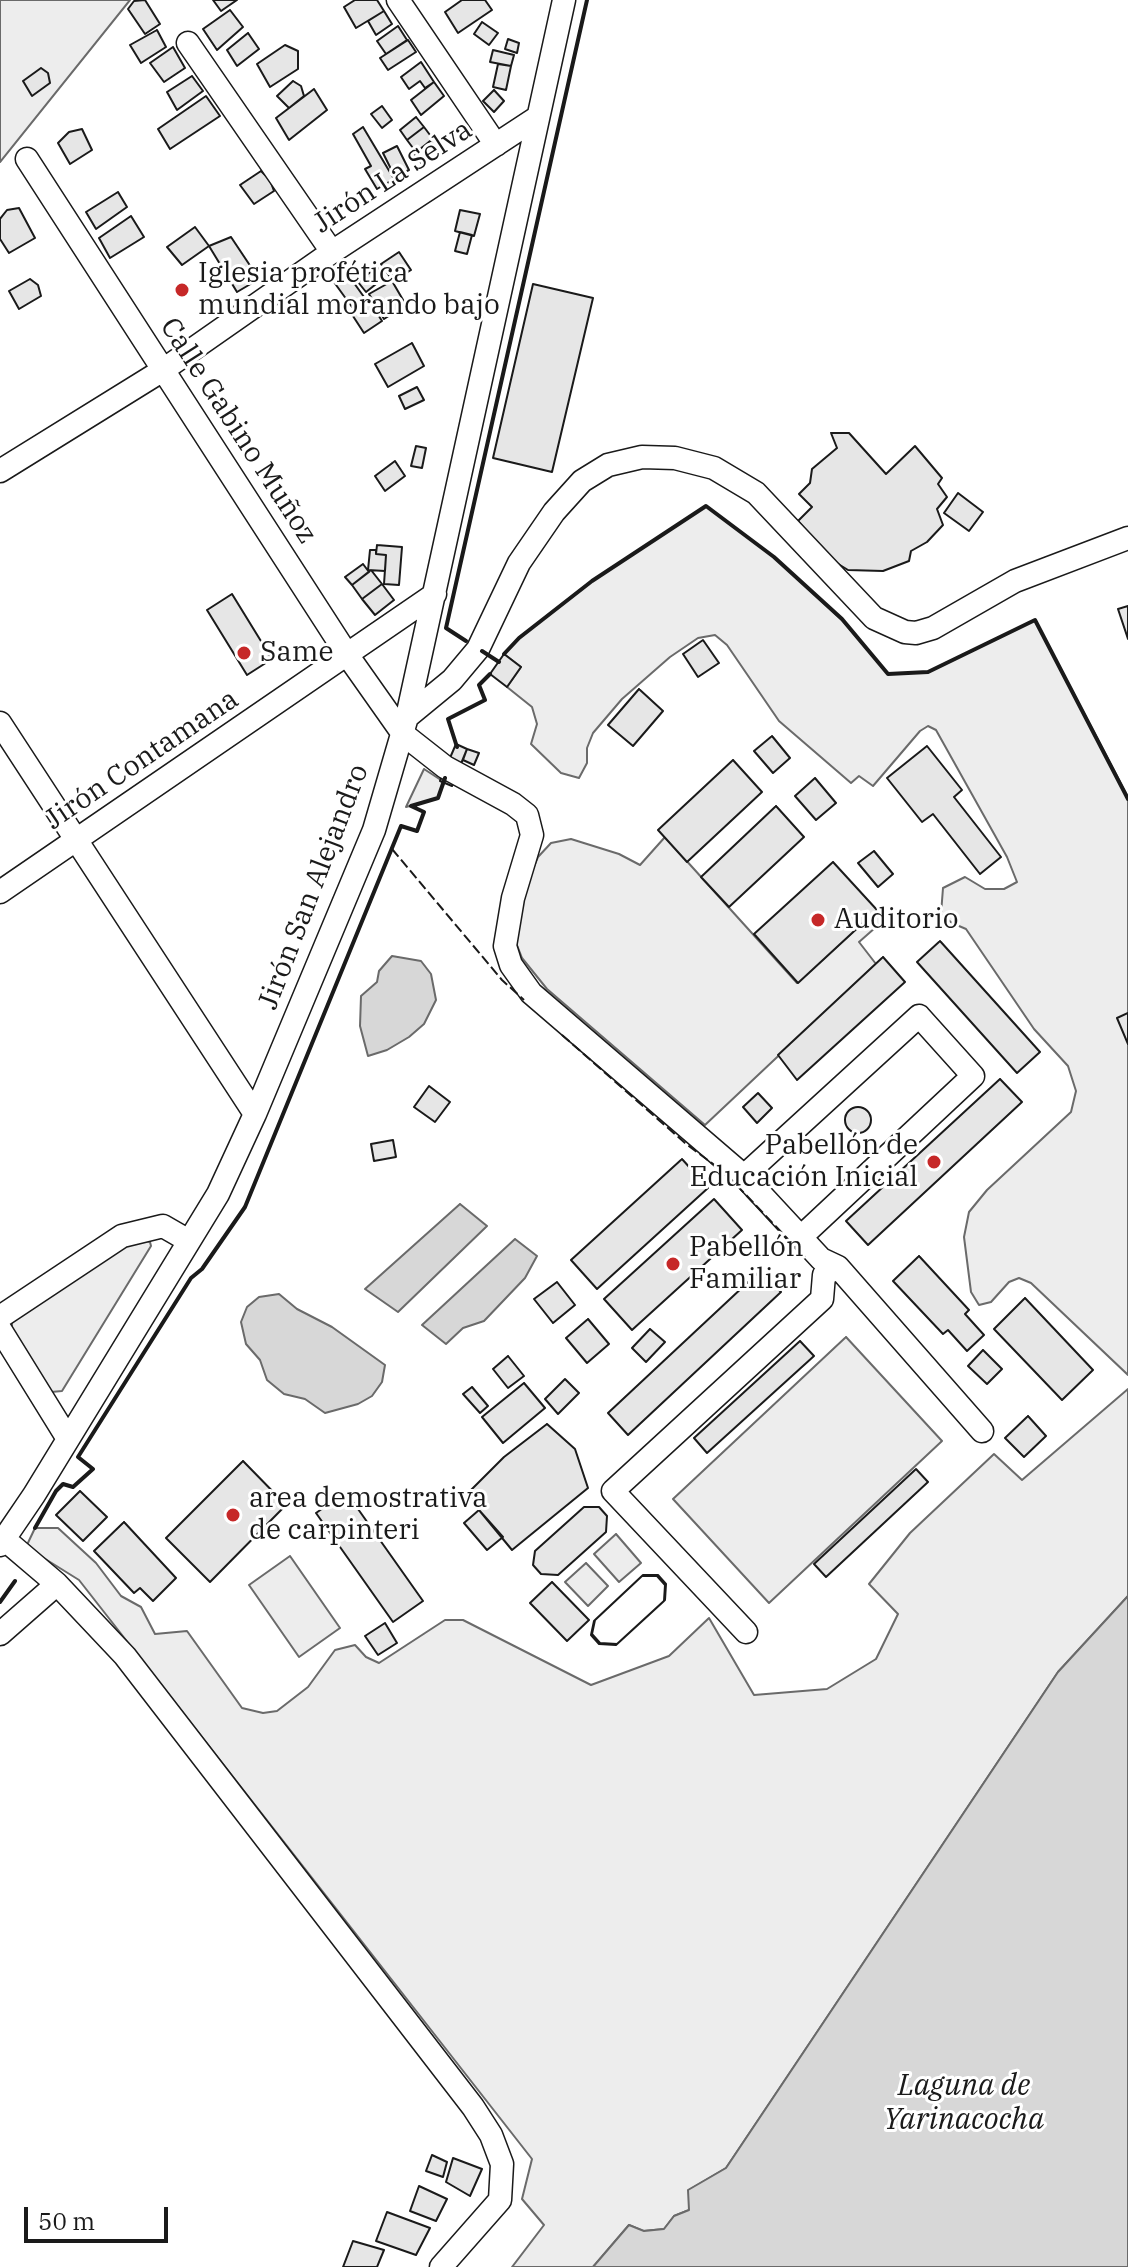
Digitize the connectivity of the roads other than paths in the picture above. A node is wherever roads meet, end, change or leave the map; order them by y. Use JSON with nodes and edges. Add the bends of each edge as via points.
{"nodes":[{"id":1,"x":398,"y":0,"type":"edge"},
{"id":2,"x":564,"y":0,"type":"edge"},
{"id":3,"x":188,"y":43,"type":"dead end"},
{"id":4,"x":538,"y":117,"type":"junction"},
{"id":5,"x":496,"y":145,"type":"junction"},
{"id":6,"x":27,"y":159,"type":"dead end"},
{"id":7,"x":332,"y":252,"type":"junction"},
{"id":8,"x":163,"y":370,"type":"junction"},
{"id":9,"x":0,"y":471,"type":"edge"},
{"id":10,"x":1128,"y":538,"type":"edge"},
{"id":11,"x":435,"y":594,"type":"junction"},
{"id":12,"x":348,"y":656,"type":"junction"},
{"id":13,"x":0,"y":723,"type":"edge"},
{"id":14,"x":405,"y":725,"type":"junction"},
{"id":15,"x":77,"y":839,"type":"junction"},
{"id":16,"x":0,"y":892,"type":"edge"},
{"id":17,"x":255,"y":1114,"type":"junction"},
{"id":18,"x":744,"y":1176,"type":"junction"},
{"id":19,"x":802,"y":1236,"type":"junction"},
{"id":20,"x":189,"y":1241,"type":"junction"},
{"id":21,"x":838,"y":1267,"type":"junction"},
{"id":22,"x":0,"y":1317,"type":"edge"},
{"id":23,"x":0,"y":1329,"type":"edge"},
{"id":24,"x":982,"y":1431,"type":"dead end"},
{"id":25,"x":68,"y":1439,"type":"junction"},
{"id":26,"x":2,"y":1542,"type":"edge"},
{"id":27,"x":57,"y":1584,"type":"junction"},
{"id":28,"x":746,"y":1632,"type":"dead end"},
{"id":29,"x":0,"y":1634,"type":"edge"},
{"id":30,"x":441,"y":2267,"type":"edge"}],
"edges":[{"from":1,"to":5,"type":"street"},
{"from":2,"to":4,"type":"street","name":"Jirón San Alejandro"},
{"from":3,"to":7,"type":"street"},
{"from":4,"to":5,"type":"street","name":"Jirón La Selva"},
{"from":4,"to":11,"type":"street","name":"Jirón San Alejandro"},
{"from":5,"to":7,"type":"street","name":"Jirón La Selva"},
{"from":6,"to":8,"type":"street","name":"Calle Gabino Muñoz"},
{"from":7,"to":8,"type":"street","name":"Jirón La Selva"},
{"from":8,"to":9,"type":"street","name":"Jirón La Selva"},
{"from":8,"to":12,"type":"street","name":"Calle Gabino Muñoz"},
{"from":10,"to":14,"type":"street","via":[[1015,581],[933,628],[905,632],[874,618],[756,493],[714,468],[642,457],[608,465],[582,481],[554,512],[519,563],[478,649]]},
{"from":11,"to":12,"type":"street","name":"Jirón Contamana"},
{"from":11,"to":14,"type":"street","name":"Jirón San Alejandro"},
{"from":12,"to":14,"type":"street","name":"Calle Gabino Muñoz"},
{"from":12,"to":15,"type":"street","name":"Jirón Contamana"},
{"from":13,"to":15,"type":"street"},
{"from":14,"to":17,"type":"street","name":"Jirón San Alejandro","via":[[374,830]]},
{"from":14,"to":18,"type":"street","name":"Calle Gabino Muñoz","via":[[445,767],[527,815],[532,835],[505,946],[531,993]]},
{"from":15,"to":16,"type":"street","name":"Jirón Contamana"},
{"from":15,"to":17,"type":"street"},
{"from":17,"to":20,"type":"street","name":"Jirón San Alejandro","via":[[218,1194]]},
{"from":18,"to":19,"type":"street","name":"Calle Gabino Muñoz"},
{"from":18,"to":19,"type":"street","via":[[919,1016],[973,1076]]},
{"from":19,"to":21,"type":"street","name":"Calle Gabino Muñoz","via":[[821,1259]]},
{"from":20,"to":22,"type":"street","via":[[163,1226],[122,1236]]},
{"from":20,"to":25,"type":"street","name":"Jirón San Alejandro"},
{"from":21,"to":24,"type":"street","name":"Calle Gabino Muñoz"},
{"from":21,"to":28,"type":"street","via":[[824,1275],[822,1299],[613,1491]]},
{"from":23,"to":25,"type":"street"},
{"from":25,"to":26,"type":"street","name":"Jirón San Alejandro"},
{"from":26,"to":27,"type":"street"},
{"from":27,"to":29,"type":"street"},
{"from":27,"to":30,"type":"street","via":[[135,1668],[491,2135],[502,2164],[500,2200]]}]}
